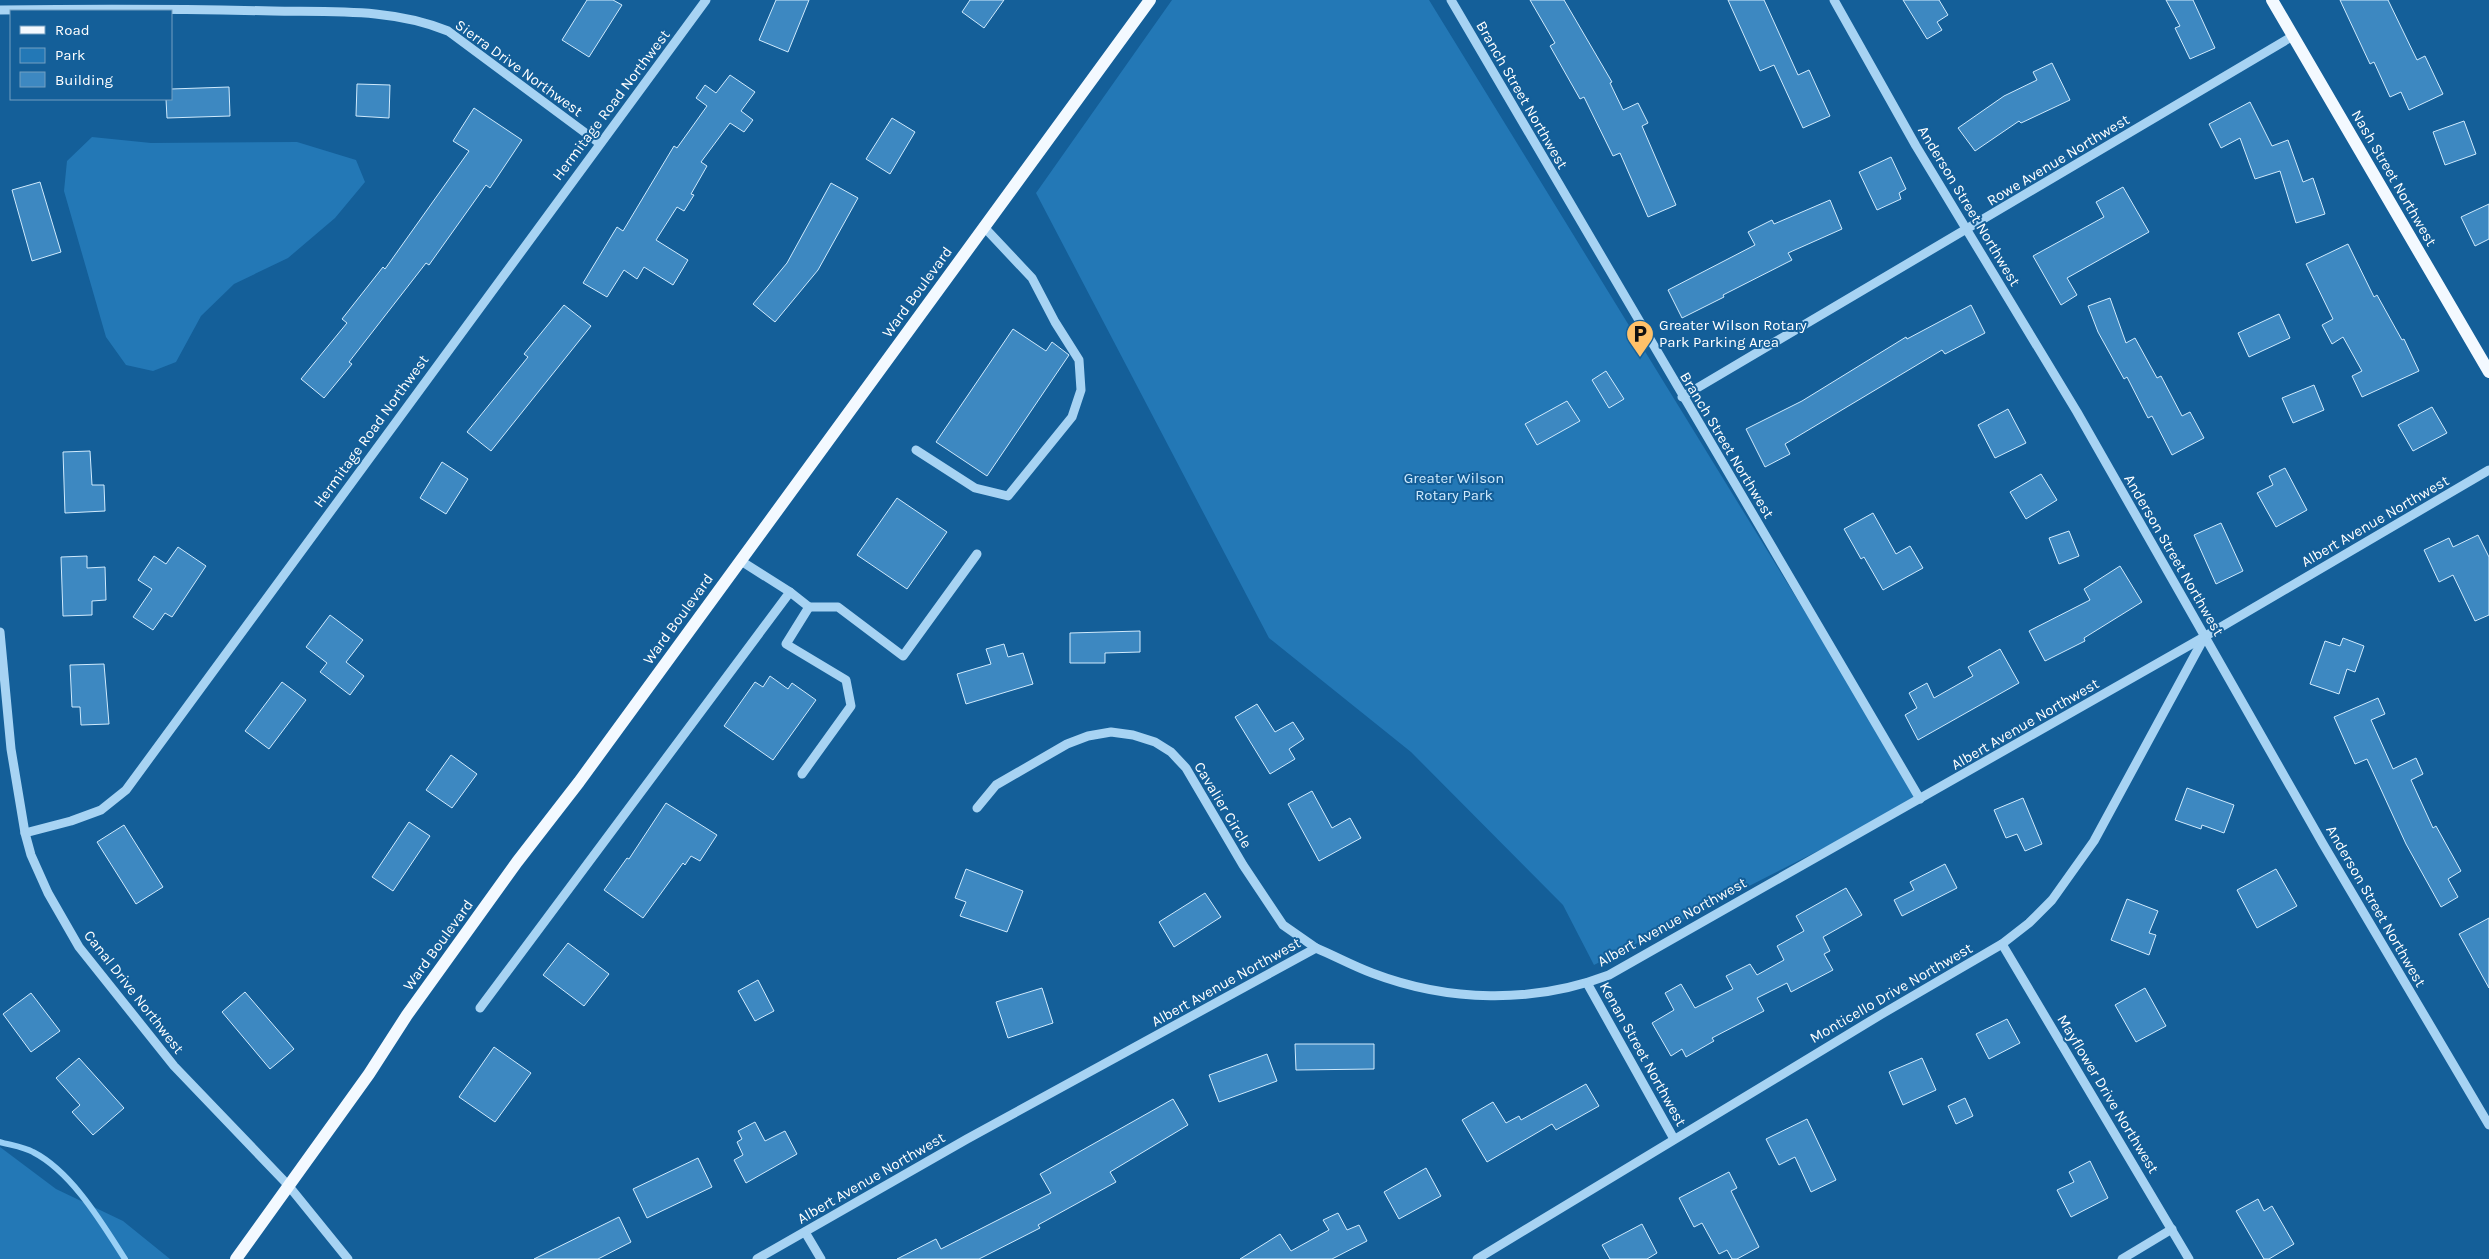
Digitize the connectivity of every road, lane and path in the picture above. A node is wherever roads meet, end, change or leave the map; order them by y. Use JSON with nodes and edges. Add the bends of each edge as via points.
{"nodes":[{"id":1,"x":706,"y":0,"type":"edge"},
{"id":2,"x":1150,"y":0,"type":"edge"},
{"id":3,"x":1451,"y":0,"type":"edge"},
{"id":4,"x":1834,"y":0,"type":"edge"},
{"id":5,"x":2272,"y":0,"type":"edge"},
{"id":6,"x":0,"y":10,"type":"edge"},
{"id":7,"x":2293,"y":36,"type":"junction"},
{"id":8,"x":599,"y":143,"type":"junction"},
{"id":9,"x":984,"y":227,"type":"junction"},
{"id":10,"x":1967,"y":230,"type":"junction"},
{"id":11,"x":2489,"y":372,"type":"edge"},
{"id":12,"x":1682,"y":397,"type":"junction"},
{"id":13,"x":916,"y":450,"type":"dead end"},
{"id":14,"x":2489,"y":470,"type":"edge"},
{"id":15,"x":977,"y":554,"type":"dead end"},
{"id":16,"x":741,"y":560,"type":"junction"},
{"id":17,"x":790,"y":592,"type":"junction"},
{"id":18,"x":809,"y":607,"type":"junction"},
{"id":19,"x":0,"y":632,"type":"edge"},
{"id":20,"x":2204,"y":637,"type":"junction"},
{"id":21,"x":802,"y":774,"type":"dead end"},
{"id":22,"x":1920,"y":800,"type":"junction"},
{"id":23,"x":977,"y":808,"type":"dead end"},
{"id":24,"x":25,"y":833,"type":"junction"},
{"id":25,"x":2002,"y":944,"type":"junction"},
{"id":26,"x":1316,"y":948,"type":"junction"},
{"id":27,"x":1587,"y":983,"type":"junction"},
{"id":28,"x":480,"y":1008,"type":"dead end"},
{"id":29,"x":2489,"y":1125,"type":"edge"},
{"id":30,"x":1674,"y":1138,"type":"junction"},
{"id":31,"x":288,"y":1185,"type":"junction"},
{"id":32,"x":2172,"y":1229,"type":"junction"},
{"id":33,"x":805,"y":1232,"type":"junction"},
{"id":34,"x":236,"y":1259,"type":"edge"},
{"id":35,"x":348,"y":1259,"type":"edge"},
{"id":36,"x":757,"y":1259,"type":"edge"},
{"id":37,"x":821,"y":1259,"type":"edge"},
{"id":38,"x":1477,"y":1259,"type":"edge"},
{"id":39,"x":2122,"y":1259,"type":"edge"},
{"id":40,"x":2189,"y":1259,"type":"edge"}],
"edges":[{"from":1,"to":8,"type":"street","name":"Hermitage Road Northwest"},
{"from":2,"to":9,"type":"main road","name":"Ward Boulevard"},
{"from":3,"to":12,"type":"street","name":"Branch Street Northwest"},
{"from":4,"to":10,"type":"street","name":"Anderson Street Northwest"},
{"from":5,"to":7,"type":"main road","name":"Nash Street Northwest"},
{"from":6,"to":8,"type":"street","name":"Sierra Drive Northwest","via":[[243,10],[396,16],[448,31]]},
{"from":7,"to":10,"type":"street","name":"Rowe Avenue Northwest"},
{"from":7,"to":11,"type":"main road","name":"Nash Street Northwest"},
{"from":8,"to":24,"type":"street","name":"Hermitage Road Northwest","via":[[126,790],[101,810]]},
{"from":9,"to":13,"type":"street","via":[[1032,278],[1079,360],[1081,390],[1072,417],[1008,496],[975,488]]},
{"from":9,"to":16,"type":"main road","name":"Ward Boulevard"},
{"from":10,"to":12,"type":"street","name":"Rowe Avenue Northwest"},
{"from":10,"to":20,"type":"street","name":"Anderson Street Northwest","via":[[2077,412]]},
{"from":12,"to":22,"type":"street","name":"Branch Street Northwest"},
{"from":14,"to":20,"type":"street","name":"Albert Avenue Northwest"},
{"from":15,"to":18,"type":"street","via":[[903,656],[838,607]]},
{"from":16,"to":17,"type":"street"},
{"from":16,"to":31,"type":"main road","name":"Ward Boulevard","via":[[517,862]]},
{"from":17,"to":18,"type":"street"},
{"from":17,"to":28,"type":"street"},
{"from":18,"to":21,"type":"street","via":[[786,644],[846,680],[851,706]]},
{"from":19,"to":24,"type":"street","name":"Canal Drive Northwest","via":[[11,749]]},
{"from":20,"to":22,"type":"street","name":"Albert Avenue Northwest"},
{"from":20,"to":25,"type":"street","name":"Monticello Drive Northwest","via":[[2094,841],[2052,900]]},
{"from":20,"to":29,"type":"street","name":"Anderson Street Northwest"},
{"from":22,"to":27,"type":"street","name":"Albert Avenue Northwest","via":[[1609,974]]},
{"from":23,"to":26,"type":"street","name":"Cavalier Circle","via":[[996,785],[1067,744],[1088,736],[1110,732],[1133,734],[1154,742],[1186,768],[1243,865],[1284,925]]},
{"from":24,"to":31,"type":"street","name":"Canal Drive Northwest","via":[[48,893],[79,947],[103,980],[174,1066]]},
{"from":25,"to":30,"type":"street","name":"Monticello Drive Northwest"},
{"from":25,"to":32,"type":"street","name":"Mayflower Drive Northwest"},
{"from":26,"to":27,"type":"street","name":"Albert Avenue Northwest","via":[[1380,976],[1411,986],[1460,995],[1517,995]]},
{"from":26,"to":33,"type":"street","name":"Albert Avenue Northwest","via":[[967,1139]]},
{"from":27,"to":30,"type":"street","name":"Kenan Street Northwest"},
{"from":30,"to":38,"type":"street","name":"Monticello Drive Northwest"},
{"from":31,"to":34,"type":"main road","name":"Ward Boulevard"},
{"from":31,"to":35,"type":"street"},
{"from":32,"to":39,"type":"street"},
{"from":32,"to":40,"type":"street","name":"Mayflower Drive Northwest"},
{"from":33,"to":36,"type":"street","name":"Albert Avenue Northwest"},
{"from":33,"to":37,"type":"street"}]}
